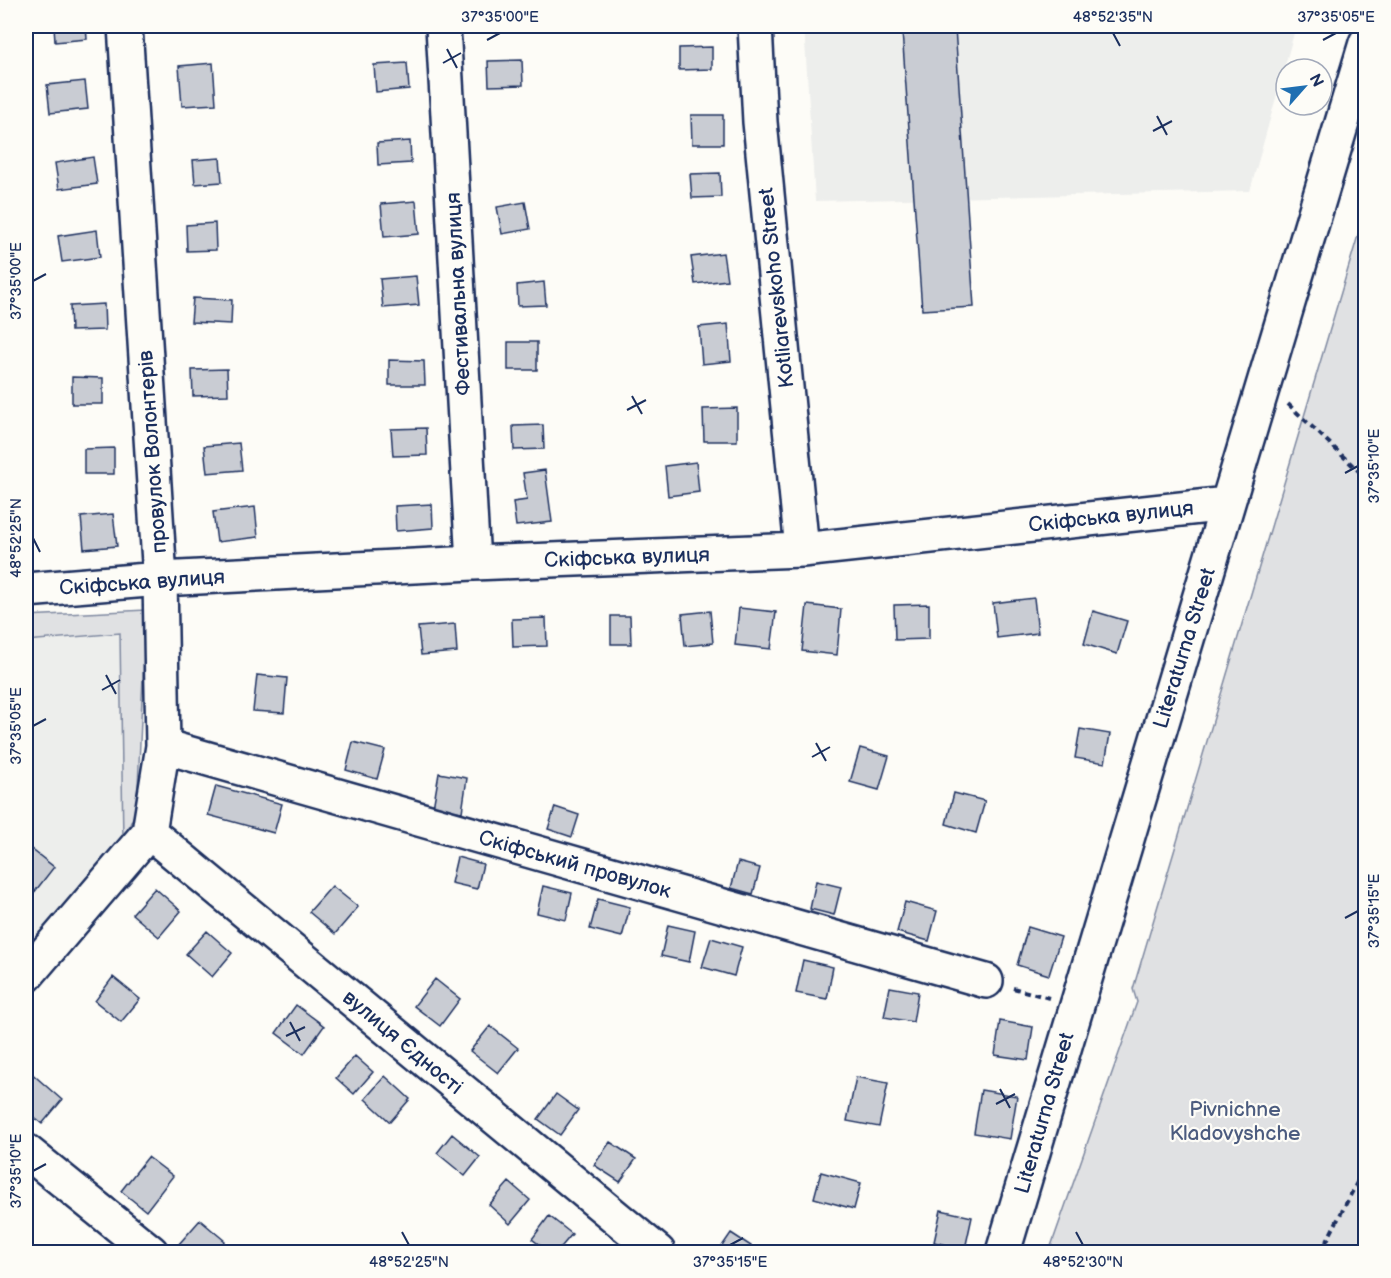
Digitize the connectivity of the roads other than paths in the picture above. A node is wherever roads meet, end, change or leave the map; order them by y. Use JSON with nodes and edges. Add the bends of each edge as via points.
{"nodes":[{"id":1,"x":125,"y":26,"type":"edge"},
{"id":2,"x":443,"y":26,"type":"edge"},
{"id":3,"x":755,"y":26,"type":"edge"},
{"id":4,"x":1365,"y":43,"type":"edge"},
{"id":5,"x":1227,"y":504,"type":"junction"},
{"id":6,"x":802,"y":550,"type":"junction"},
{"id":7,"x":474,"y":563,"type":"junction"},
{"id":8,"x":160,"y":579,"type":"junction"},
{"id":9,"x":26,"y":590,"type":"edge"},
{"id":10,"x":163,"y":746,"type":"junction"},
{"id":11,"x":149,"y":832,"type":"junction"},
{"id":12,"x":26,"y":976,"type":"edge"},
{"id":13,"x":986,"y":981,"type":"road end"},
{"id":14,"x":26,"y":1152,"type":"edge"},
{"id":15,"x":151,"y":1252,"type":"edge"},
{"id":16,"x":658,"y":1252,"type":"edge"},
{"id":17,"x":1003,"y":1252,"type":"edge"}],
"edges":[{"from":1,"to":8,"type":"street","name":"провулок Волонтерів"},
{"from":2,"to":7,"type":"street","name":"Фестивальна вулиця"},
{"from":3,"to":6,"type":"street","name":"Kotliarevskoho Street","via":[[759,122]]},
{"from":4,"to":5,"type":"street","name":"Literaturna Street"},
{"from":5,"to":6,"type":"street","name":"Скіфська вулиця"},
{"from":5,"to":17,"type":"street","name":"Literaturna Street"},
{"from":6,"to":7,"type":"street","name":"Скіфська вулиця"},
{"from":7,"to":8,"type":"street","name":"Скіфська вулиця"},
{"from":8,"to":9,"type":"street","name":"Скіфська вулиця"},
{"from":8,"to":10,"type":"street","name":"провулок Волонтерів"},
{"from":10,"to":11,"type":"street","name":"провулок Волонтерів"},
{"from":10,"to":13,"type":"street","name":"Скіфський провулок"},
{"from":11,"to":12,"type":"street"},
{"from":11,"to":16,"type":"street","name":"вулиця Єдності"},
{"from":14,"to":15,"type":"street"}]}
